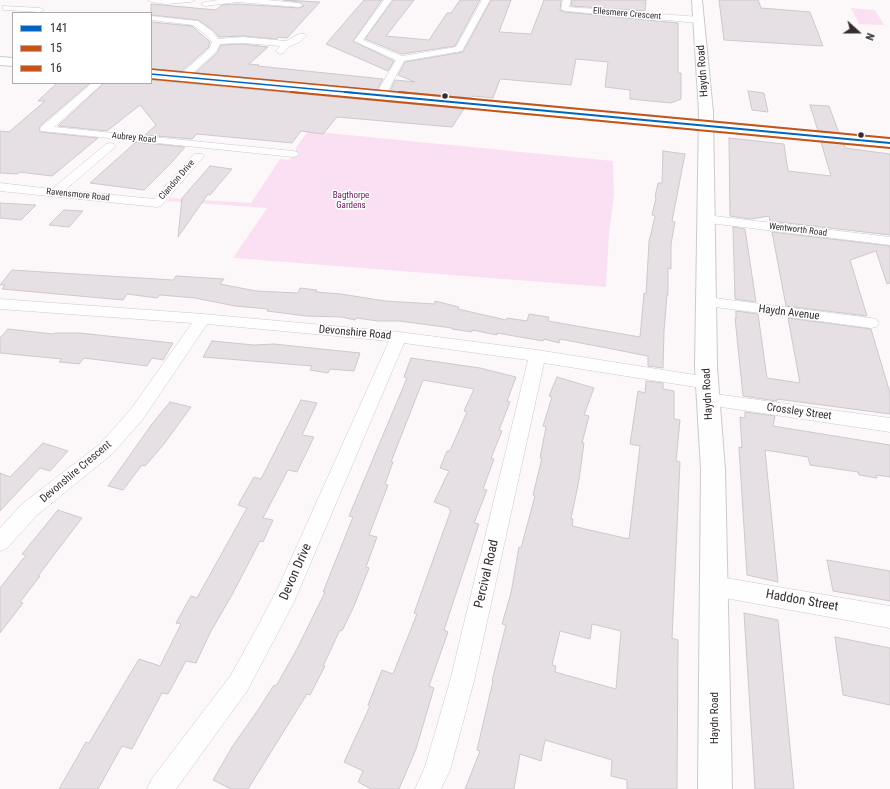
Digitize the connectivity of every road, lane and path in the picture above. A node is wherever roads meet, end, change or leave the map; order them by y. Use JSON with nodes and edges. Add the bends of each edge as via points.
{"nodes":[{"id":1,"x":32,"y":0,"type":"edge"},
{"id":2,"x":152,"y":0,"type":"edge"},
{"id":3,"x":192,"y":0,"type":"edge"},
{"id":4,"x":388,"y":0,"type":"edge"},
{"id":5,"x":486,"y":0,"type":"edge"},
{"id":6,"x":567,"y":0,"type":"edge"},
{"id":7,"x":697,"y":0,"type":"edge"},
{"id":8,"x":202,"y":2,"type":"edge"},
{"id":9,"x":300,"y":4,"type":"edge"},
{"id":10,"x":6,"y":8,"type":"dead end"},
{"id":11,"x":17,"y":8,"type":"junction"},
{"id":12,"x":40,"y":10,"type":"dead end"},
{"id":13,"x":152,"y":18,"type":"edge"},
{"id":14,"x":201,"y":20,"type":"junction"},
{"id":15,"x":699,"y":20,"type":"junction"},
{"id":16,"x":302,"y":36,"type":"dead end"},
{"id":17,"x":216,"y":42,"type":"junction"},
{"id":18,"x":287,"y":44,"type":"junction"},
{"id":19,"x":278,"y":53,"type":"dead end"},
{"id":20,"x":401,"y":59,"type":"junction"},
{"id":21,"x":152,"y":74,"type":"edge"},
{"id":22,"x":183,"y":77,"type":"junction"},
{"id":23,"x":97,"y":84,"type":"edge"},
{"id":24,"x":380,"y":96,"type":"junction"},
{"id":25,"x":706,"y":126,"type":"junction"},
{"id":26,"x":890,"y":143,"type":"edge"},
{"id":27,"x":110,"y":146,"type":"dead end"},
{"id":28,"x":294,"y":154,"type":"dead end"},
{"id":29,"x":198,"y":156,"type":"dead end"},
{"id":30,"x":0,"y":187,"type":"edge"},
{"id":31,"x":55,"y":192,"type":"junction"},
{"id":32,"x":157,"y":203,"type":"joint"},
{"id":33,"x":706,"y":219,"type":"junction"},
{"id":34,"x":890,"y":241,"type":"edge"},
{"id":35,"x":706,"y":302,"type":"junction"},
{"id":36,"x":0,"y":304,"type":"edge"},
{"id":37,"x":203,"y":319,"type":"junction"},
{"id":38,"x":871,"y":323,"type":"dead end"},
{"id":39,"x":399,"y":337,"type":"junction"},
{"id":40,"x":537,"y":356,"type":"junction"},
{"id":41,"x":708,"y":391,"type":"junction"},
{"id":42,"x":890,"y":425,"type":"edge"},
{"id":43,"x":0,"y":542,"type":"edge"},
{"id":44,"x":714,"y":586,"type":"junction"},
{"id":45,"x":890,"y":617,"type":"edge"},
{"id":46,"x":160,"y":789,"type":"edge"},
{"id":47,"x":428,"y":789,"type":"edge"},
{"id":48,"x":715,"y":789,"type":"edge"}],
"edges":[{"from":1,"to":11,"type":"street"},
{"from":2,"to":3,"type":"street"},
{"from":4,"to":20,"type":"street","via":[[358,41]]},
{"from":5,"to":20,"type":"street","via":[[459,49]]},
{"from":6,"to":15,"type":"street","name":"Ellesmere Crescent","via":[[565,9]]},
{"from":7,"to":15,"type":"street","name":"Haydn Road"},
{"from":8,"to":9,"type":"street","via":[[237,0]]},
{"from":8,"to":14,"type":"street","via":[[208,9]]},
{"from":10,"to":11,"type":"street"},
{"from":11,"to":12,"type":"street"},
{"from":13,"to":14,"type":"street"},
{"from":14,"to":17,"type":"street"},
{"from":15,"to":25,"type":"street","name":"Haydn Road"},
{"from":16,"to":18,"type":"street"},
{"from":17,"to":18,"type":"street","via":[[243,40]]},
{"from":17,"to":22,"type":"street","via":[[213,50]]},
{"from":18,"to":19,"type":"street"},
{"from":20,"to":24,"type":"street"},
{"from":21,"to":22,"type":"street"},
{"from":22,"to":24,"type":"street"},
{"from":23,"to":28,"type":"street","name":"Aubrey Road","via":[[45,129]]},
{"from":24,"to":25,"type":"street"},
{"from":25,"to":26,"type":"street"},
{"from":25,"to":33,"type":"street","name":"Haydn Road"},
{"from":27,"to":31,"type":"street"},
{"from":29,"to":32,"type":"street","name":"Clandon Drive"},
{"from":30,"to":31,"type":"street","name":"Ravensmore Road"},
{"from":31,"to":32,"type":"street","name":"Ravensmore Road"},
{"from":33,"to":34,"type":"street","name":"Wentworth Road"},
{"from":33,"to":35,"type":"street","name":"Haydn Road"},
{"from":35,"to":38,"type":"street","name":"Haydn Avenue"},
{"from":35,"to":41,"type":"street","name":"Haydn Road"},
{"from":36,"to":37,"type":"street","name":"Devonshire Road"},
{"from":37,"to":39,"type":"street","name":"Devonshire Road"},
{"from":37,"to":43,"type":"street","name":"Devonshire Crescent","via":[[138,414],[106,449],[29,510]]},
{"from":39,"to":40,"type":"street","name":"Devonshire Road"},
{"from":39,"to":46,"type":"street","name":"Devon Drive","via":[[286,595],[266,634],[239,683]]},
{"from":40,"to":41,"type":"street","name":"Devonshire Road"},
{"from":40,"to":47,"type":"street","name":"Percival Road","via":[[462,682]]},
{"from":41,"to":42,"type":"street","name":"Crossley Street"},
{"from":41,"to":44,"type":"street","name":"Haydn Road","via":[[713,470]]},
{"from":44,"to":45,"type":"street","name":"Haddon Street"},
{"from":44,"to":48,"type":"street","name":"Haydn Road"}]}
